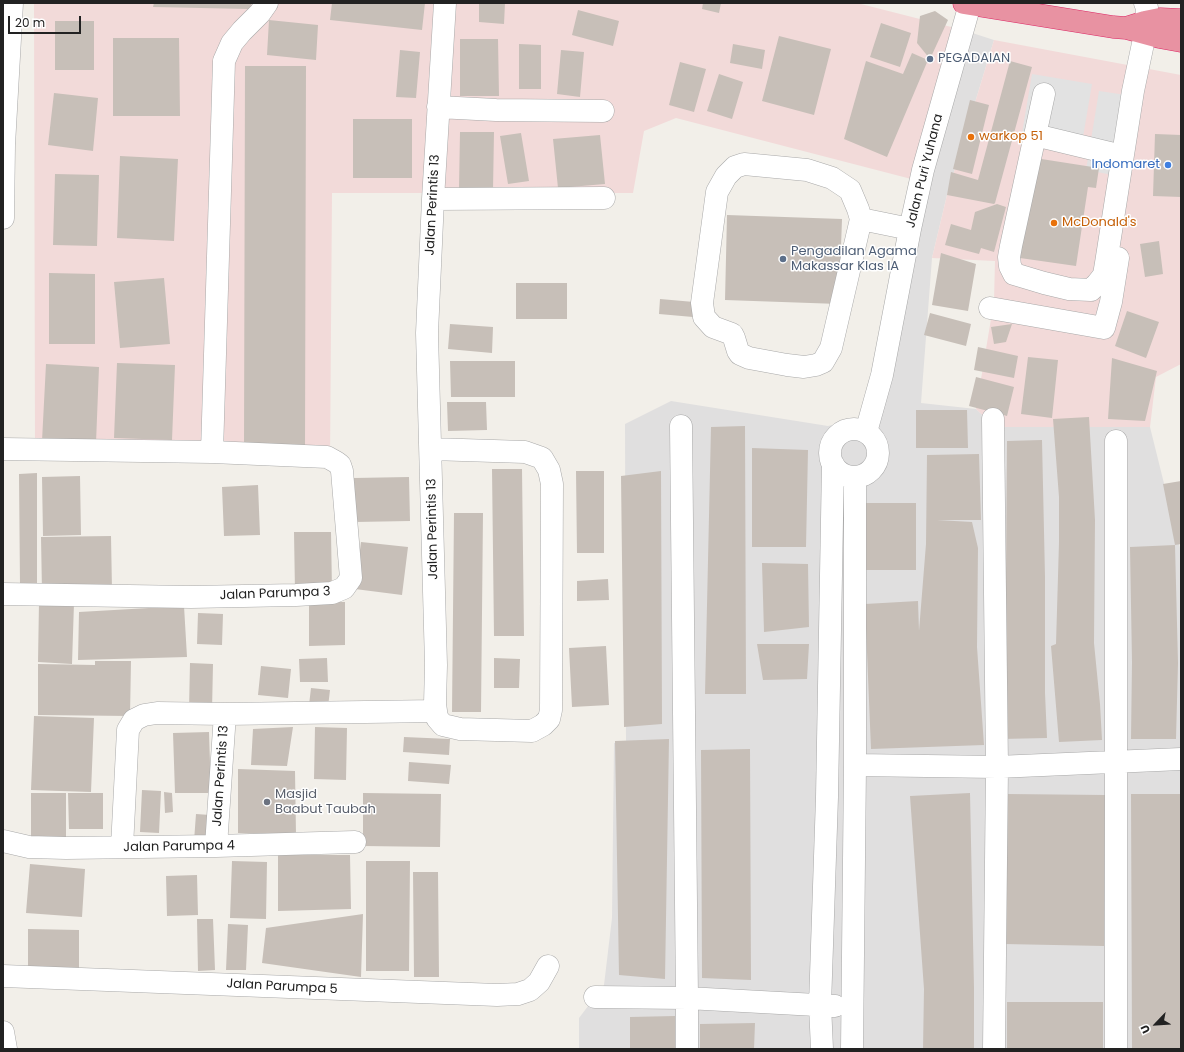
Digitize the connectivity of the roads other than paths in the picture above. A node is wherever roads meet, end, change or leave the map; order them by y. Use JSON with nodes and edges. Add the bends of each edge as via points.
{"nodes":[{"id":1,"x":12,"y":3,"type":"edge"},
{"id":2,"x":266,"y":3,"type":"edge"},
{"id":3,"x":444,"y":3,"type":"edge"},
{"id":4,"x":967,"y":4,"type":"edge"},
{"id":5,"x":1181,"y":20,"type":"edge"},
{"id":6,"x":1143,"y":24,"type":"edge"},
{"id":7,"x":1181,"y":41,"type":"edge"},
{"id":8,"x":1044,"y":94,"type":"dead end"},
{"id":9,"x":438,"y":108,"type":"junction"},
{"id":10,"x":603,"y":111,"type":"dead end"},
{"id":11,"x":1035,"y":135,"type":"junction"},
{"id":12,"x":4,"y":145,"type":"edge"},
{"id":13,"x":1122,"y":156,"type":"junction"},
{"id":14,"x":604,"y":198,"type":"dead end"},
{"id":15,"x":433,"y":199,"type":"junction"},
{"id":16,"x":3,"y":218,"type":"edge"},
{"id":17,"x":861,"y":219,"type":"junction"},
{"id":18,"x":910,"y":229,"type":"junction"},
{"id":19,"x":990,"y":308,"type":"dead end"},
{"id":20,"x":993,"y":418,"type":"dead end"},
{"id":21,"x":681,"y":426,"type":"dead end"},
{"id":22,"x":866,"y":432,"type":"junction"},
{"id":23,"x":1116,"y":441,"type":"dead end"},
{"id":24,"x":431,"y":448,"type":"junction"},
{"id":25,"x":3,"y":449,"type":"edge"},
{"id":26,"x":212,"y":452,"type":"junction"},
{"id":27,"x":833,"y":464,"type":"junction"},
{"id":28,"x":855,"y":476,"type":"junction"},
{"id":29,"x":3,"y":594,"type":"edge"},
{"id":30,"x":436,"y":711,"type":"junction"},
{"id":31,"x":225,"y":714,"type":"junction"},
{"id":32,"x":1181,"y":759,"type":"edge"},
{"id":33,"x":1117,"y":763,"type":"junction"},
{"id":34,"x":855,"y":765,"type":"junction"},
{"id":35,"x":997,"y":767,"type":"junction"},
{"id":36,"x":3,"y":841,"type":"edge"},
{"id":37,"x":355,"y":842,"type":"dead end"},
{"id":38,"x":825,"y":844,"type":"junction"},
{"id":39,"x":216,"y":846,"type":"junction"},
{"id":40,"x":854,"y":847,"type":"junction"},
{"id":41,"x":122,"y":848,"type":"junction"},
{"id":42,"x":548,"y":966,"type":"dead end"},
{"id":43,"x":3,"y":976,"type":"edge"},
{"id":44,"x":595,"y":997,"type":"dead end"},
{"id":45,"x":687,"y":998,"type":"junction"},
{"id":46,"x":820,"y":1005,"type":"junction"},
{"id":47,"x":852,"y":1007,"type":"junction"},
{"id":48,"x":3,"y":1032,"type":"edge"},
{"id":49,"x":6,"y":1049,"type":"edge"},
{"id":50,"x":687,"y":1049,"type":"edge"},
{"id":51,"x":822,"y":1049,"type":"edge"},
{"id":52,"x":852,"y":1049,"type":"edge"},
{"id":53,"x":994,"y":1049,"type":"edge"},
{"id":54,"x":1116,"y":1049,"type":"edge"}],
"edges":[{"from":1,"to":12,"type":"street"},
{"from":2,"to":26,"type":"street","via":[[232,43],[224,61]]},
{"from":3,"to":9,"type":"street","name":"Jalan Perintis 13"},
{"from":4,"to":6,"type":"highway","via":[[1113,27]]},
{"from":4,"to":18,"type":"street","name":"Jalan Puri Yuhana"},
{"from":5,"to":6,"type":"highway","via":[[1160,19]]},
{"from":6,"to":7,"type":"highway"},
{"from":6,"to":13,"type":"street"},
{"from":6,"to":19,"type":"street","via":[[1112,302],[1104,328]]},
{"from":8,"to":11,"type":"street"},
{"from":9,"to":10,"type":"street"},
{"from":9,"to":15,"type":"street","name":"Jalan Perintis 13"},
{"from":11,"to":13,"type":"street"},
{"from":11,"to":13,"type":"street","via":[[1009,257],[1014,274],[1044,283],[1069,289],[1091,290],[1104,275]]},
{"from":12,"to":16,"type":"street"},
{"from":14,"to":15,"type":"street"},
{"from":15,"to":24,"type":"street","name":"Jalan Perintis 13","via":[[428,333]]},
{"from":17,"to":17,"type":"street","via":[[831,348],[823,362],[804,367],[749,358],[740,354],[732,334],[713,327],[704,317],[702,303],[717,192],[726,176],[735,167],[744,164],[807,170],[832,178],[850,190]]},
{"from":17,"to":18,"type":"street"},
{"from":18,"to":22,"type":"street","name":"Jalan Puri Yuhana","via":[[882,375]]},
{"from":20,"to":35,"type":"street"},
{"from":21,"to":45,"type":"street"},
{"from":22,"to":27,"type":"street","via":[[846,430],[835,438],[830,451]]},
{"from":22,"to":28,"type":"street","via":[[875,442],[877,455],[868,472]]},
{"from":23,"to":33,"type":"street"},
{"from":24,"to":30,"type":"street","name":"Jalan Perintis 13"},
{"from":24,"to":30,"type":"street","via":[[525,452],[542,458],[549,470],[552,484],[549,719],[532,731],[460,729],[443,725],[437,718]]},
{"from":25,"to":26,"type":"street","name":"Jalan Parumpa 3"},
{"from":26,"to":29,"type":"street","name":"Jalan Parumpa 3","via":[[326,457],[340,465],[344,484],[351,578],[344,588],[332,593],[191,597]]},
{"from":27,"to":28,"type":"street","via":[[838,471]]},
{"from":27,"to":38,"type":"street"},
{"from":28,"to":34,"type":"street"},
{"from":30,"to":31,"type":"street","name":"Jalan Perintis 13"},
{"from":31,"to":39,"type":"street","name":"Jalan Perintis 13"},
{"from":31,"to":41,"type":"street","via":[[157,713],[134,720],[128,730]]},
{"from":32,"to":33,"type":"street"},
{"from":33,"to":35,"type":"street"},
{"from":33,"to":54,"type":"street"},
{"from":34,"to":35,"type":"street"},
{"from":34,"to":40,"type":"street"},
{"from":35,"to":53,"type":"street"},
{"from":36,"to":41,"type":"street","name":"Jalan Parumpa 4","via":[[29,847]]},
{"from":37,"to":39,"type":"street","name":"Jalan Parumpa 4"},
{"from":38,"to":40,"type":"street"},
{"from":38,"to":46,"type":"street"},
{"from":39,"to":41,"type":"street","name":"Jalan Parumpa 4"},
{"from":40,"to":47,"type":"street"},
{"from":42,"to":43,"type":"street","name":"Jalan Parumpa 5","via":[[539,982],[530,990],[518,994],[497,995]]},
{"from":44,"to":45,"type":"street"},
{"from":45,"to":46,"type":"street"},
{"from":45,"to":50,"type":"street"},
{"from":46,"to":47,"type":"street"},
{"from":46,"to":51,"type":"street"},
{"from":47,"to":52,"type":"street"},
{"from":48,"to":49,"type":"street"}]}
